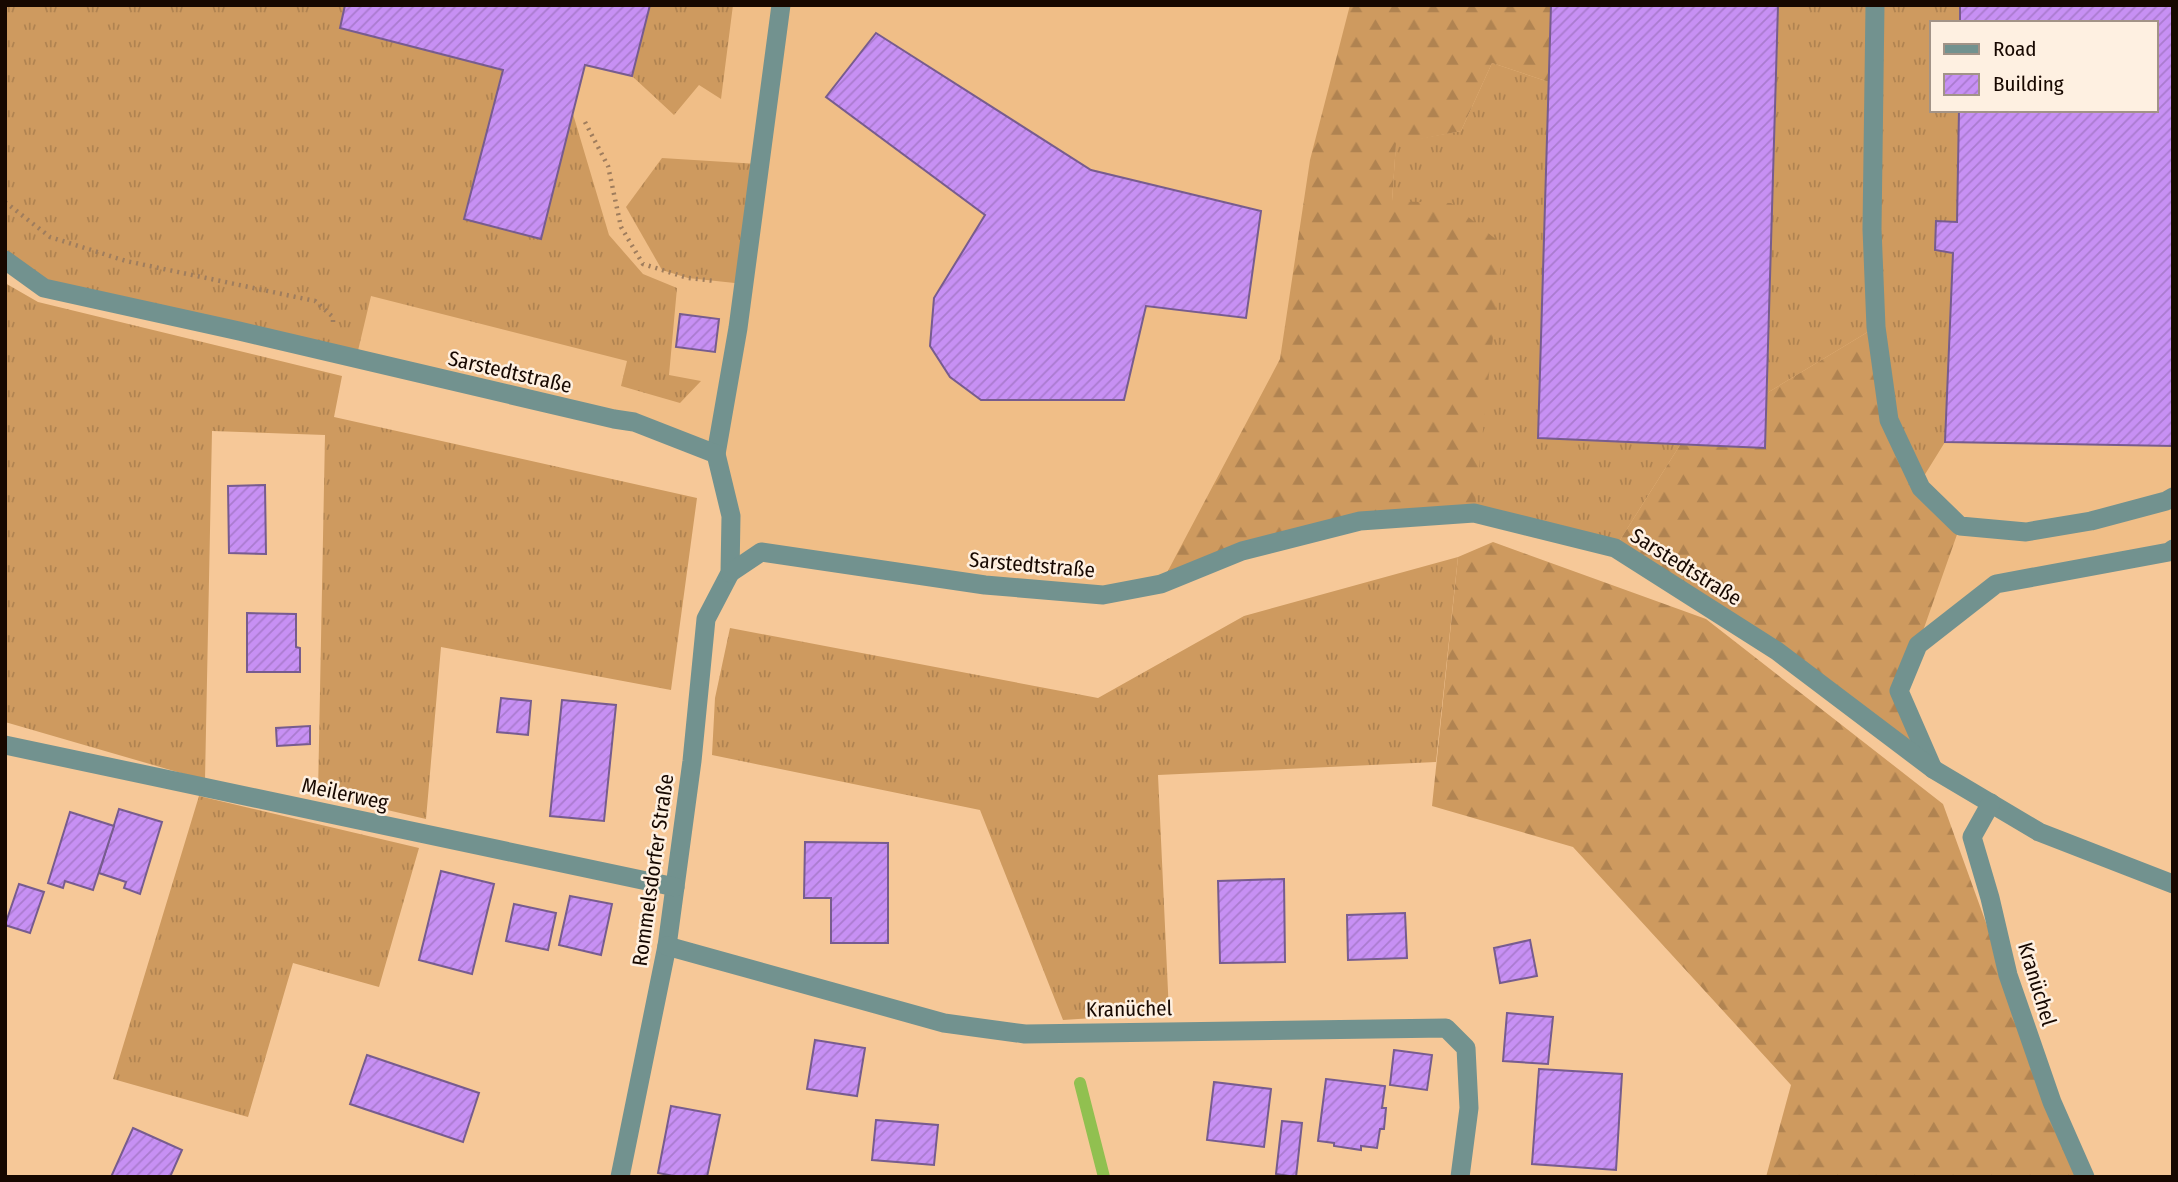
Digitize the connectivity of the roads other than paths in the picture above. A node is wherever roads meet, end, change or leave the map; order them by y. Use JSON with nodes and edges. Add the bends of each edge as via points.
{"nodes":[{"id":1,"x":781,"y":5,"type":"edge"},
{"id":2,"x":1875,"y":5,"type":"edge"},
{"id":3,"x":5,"y":260,"type":"edge"},
{"id":4,"x":716,"y":454,"type":"junction"},
{"id":5,"x":2173,"y":497,"type":"edge"},
{"id":6,"x":2173,"y":549,"type":"edge"},
{"id":7,"x":730,"y":573,"type":"junction"},
{"id":8,"x":5,"y":745,"type":"edge"},
{"id":9,"x":1933,"y":769,"type":"junction"},
{"id":10,"x":1991,"y":803,"type":"junction"},
{"id":11,"x":2173,"y":884,"type":"edge"},
{"id":12,"x":675,"y":887,"type":"junction"},
{"id":13,"x":667,"y":946,"type":"junction"},
{"id":14,"x":620,"y":1177,"type":"edge"},
{"id":15,"x":1460,"y":1177,"type":"edge"},
{"id":16,"x":2085,"y":1177,"type":"edge"}],
"edges":[{"from":1,"to":4,"type":"street"},
{"from":2,"to":5,"type":"street","via":[[1872,229],[1876,327],[1889,420],[1921,488],[1960,526],[2026,531],[2091,521]]},
{"from":3,"to":4,"type":"street","name":"Sarstedtstraße","via":[[44,288],[634,422]]},
{"from":4,"to":7,"type":"street","via":[[730,516]]},
{"from":6,"to":9,"type":"street","via":[[1996,584],[1918,645],[1899,691]]},
{"from":7,"to":9,"type":"street","name":"Sarstedtstraße","via":[[761,552],[985,585],[1103,595],[1161,584],[1242,551],[1360,521],[1474,513],[1615,548],[1777,651]]},
{"from":7,"to":12,"type":"street","name":"Rommelsdorfer Straße","via":[[706,619]]},
{"from":8,"to":12,"type":"street","name":"Meilerweg"},
{"from":9,"to":10,"type":"street","name":"Sarstedtstraße"},
{"from":10,"to":11,"type":"street","name":"Sarstedtstraße","via":[[2039,832]]},
{"from":10,"to":16,"type":"street","name":"Kranüchel","via":[[1972,837],[2007,975],[2052,1102]]},
{"from":12,"to":13,"type":"street","name":"Rommelsdorfer Straße"},
{"from":13,"to":14,"type":"street","name":"Rommelsdorfer Straße"},
{"from":13,"to":15,"type":"street","name":"Kranüchel","via":[[944,1023],[1026,1034],[1446,1028],[1466,1048],[1469,1108]]}]}
